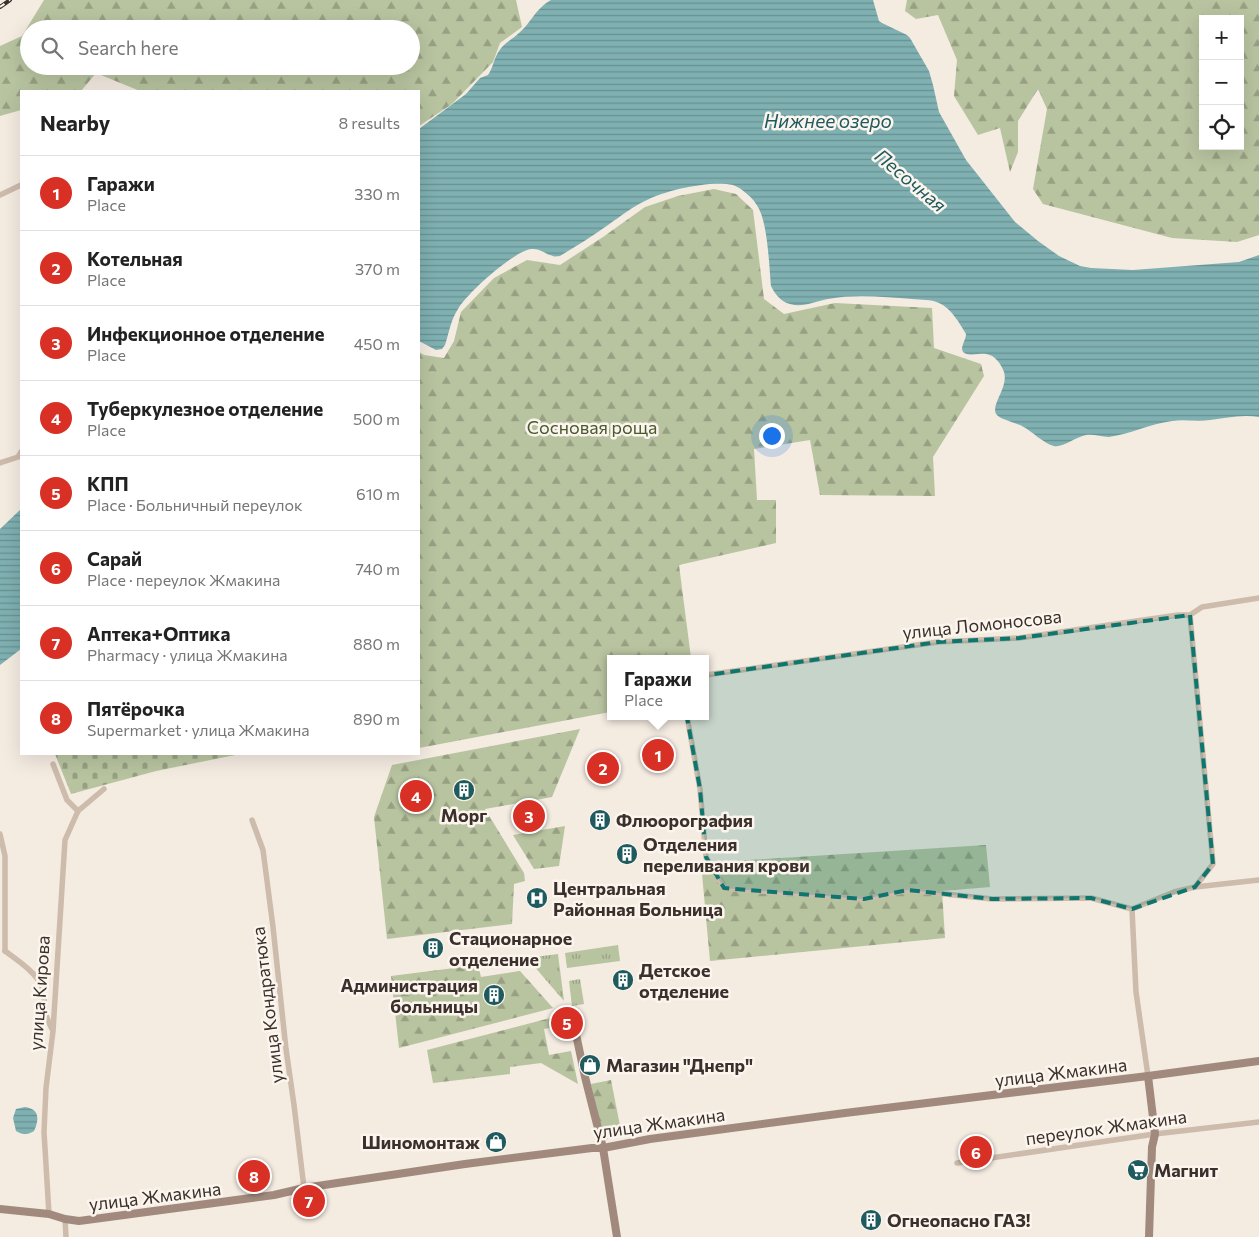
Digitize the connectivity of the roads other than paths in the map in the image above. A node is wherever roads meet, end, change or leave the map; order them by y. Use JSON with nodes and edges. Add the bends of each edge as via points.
{"nodes":[{"id":1,"x":20,"y":185,"type":"edge"},
{"id":2,"x":0,"y":195,"type":"edge"},
{"id":3,"x":20,"y":454,"type":"edge"},
{"id":4,"x":0,"y":463,"type":"edge"},
{"id":5,"x":1259,"y":598,"type":"edge"},
{"id":6,"x":1190,"y":615,"type":"junction"},
{"id":7,"x":709,"y":675,"type":"edge"},
{"id":8,"x":688,"y":720,"type":"edge"},
{"id":9,"x":53,"y":764,"type":"dead end"},
{"id":10,"x":104,"y":789,"type":"dead end"},
{"id":11,"x":78,"y":811,"type":"junction"},
{"id":12,"x":252,"y":820,"type":"dead end"},
{"id":13,"x":0,"y":834,"type":"edge"},
{"id":14,"x":1259,"y":880,"type":"edge"},
{"id":15,"x":1195,"y":886,"type":"junction"},
{"id":16,"x":1132,"y":909,"type":"junction"},
{"id":17,"x":2,"y":951,"type":"edge"},
{"id":18,"x":573,"y":1020,"type":"dead end"},
{"id":19,"x":53,"y":1031,"type":"junction"},
{"id":20,"x":1259,"y":1061,"type":"edge"},
{"id":21,"x":1148,"y":1076,"type":"junction"},
{"id":22,"x":1259,"y":1122,"type":"edge"},
{"id":23,"x":1154,"y":1134,"type":"junction"},
{"id":24,"x":603,"y":1148,"type":"junction"},
{"id":25,"x":958,"y":1163,"type":"dead end"},
{"id":26,"x":304,"y":1188,"type":"junction"},
{"id":27,"x":0,"y":1209,"type":"edge"},
{"id":28,"x":49,"y":1214,"type":"junction"},
{"id":29,"x":65,"y":1219,"type":"junction"},
{"id":30,"x":66,"y":1237,"type":"edge"},
{"id":31,"x":617,"y":1237,"type":"edge"},
{"id":32,"x":1149,"y":1237,"type":"edge"}],
"edges":[{"from":1,"to":2,"type":"street"},
{"from":3,"to":4,"type":"street"},
{"from":5,"to":6,"type":"street","name":"улица Ломоносова","via":[[1202,607]]},
{"from":6,"to":7,"type":"street","name":"улица Ломоносова","via":[[1019,638],[938,642]]},
{"from":6,"to":15,"type":"street","via":[[1213,864]]},
{"from":8,"to":16,"type":"street","via":[[700,789],[706,858],[724,888],[864,899],[908,890],[992,899],[1091,898]]},
{"from":9,"to":11,"type":"street","via":[[67,800]]},
{"from":10,"to":11,"type":"street","name":"улица Кирова"},
{"from":11,"to":19,"type":"street","name":"улица Кирова","via":[[65,840]]},
{"from":12,"to":26,"type":"street","name":"улица Кондратюка","via":[[263,850]]},
{"from":13,"to":17,"type":"street","name":"улица Кирова","via":[[5,856]]},
{"from":14,"to":15,"type":"street"},
{"from":15,"to":16,"type":"street"},
{"from":16,"to":21,"type":"street","via":[[1136,992]]},
{"from":17,"to":19,"type":"street","via":[[21,962],[39,981]]},
{"from":18,"to":24,"type":"street"},
{"from":19,"to":28,"type":"street","name":"улица Кирова","via":[[44,1132]]},
{"from":20,"to":21,"type":"street","name":"улица Жмакина"},
{"from":21,"to":23,"type":"street"},
{"from":21,"to":24,"type":"street","name":"улица Жмакина","via":[[836,1114]]},
{"from":22,"to":23,"type":"street","name":"переулок Жмакина"},
{"from":23,"to":25,"type":"street","name":"переулок Жмакина"},
{"from":23,"to":32,"type":"street"},
{"from":24,"to":26,"type":"street","name":"улица Жмакина"},
{"from":24,"to":31,"type":"street"},
{"from":26,"to":29,"type":"street","name":"улица Жмакина","via":[[187,1207]]},
{"from":27,"to":28,"type":"street"},
{"from":28,"to":29,"type":"street"},
{"from":29,"to":30,"type":"street"}]}
